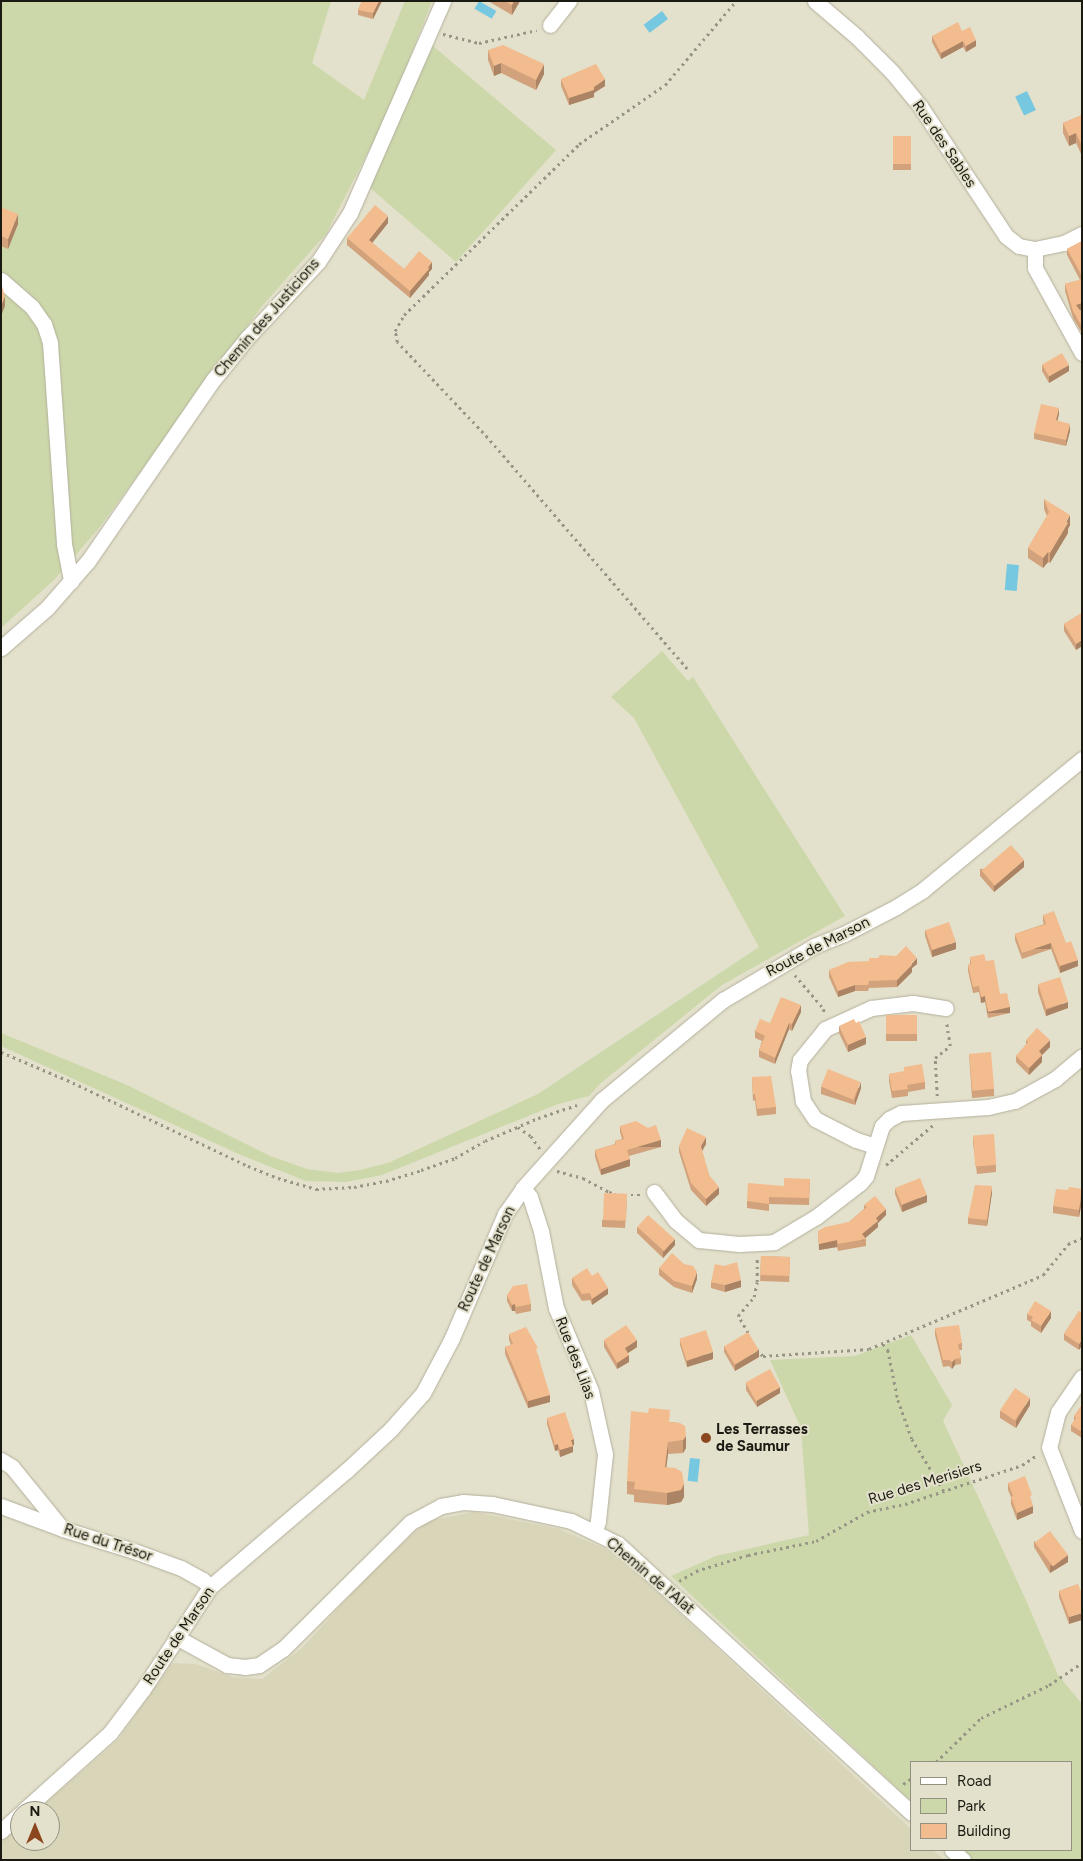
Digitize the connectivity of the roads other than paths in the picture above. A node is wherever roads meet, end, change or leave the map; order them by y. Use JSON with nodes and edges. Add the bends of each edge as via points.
{"nodes":[{"id":1,"x":443,"y":1,"type":"edge"},
{"id":2,"x":569,"y":1,"type":"edge"},
{"id":3,"x":815,"y":1,"type":"edge"},
{"id":4,"x":550,"y":25,"type":"road end"},
{"id":5,"x":1082,"y":234,"type":"edge"},
{"id":6,"x":1036,"y":249,"type":"junction"},
{"id":7,"x":1,"y":280,"type":"edge"},
{"id":8,"x":1082,"y":353,"type":"edge"},
{"id":9,"x":70,"y":581,"type":"junction"},
{"id":10,"x":1,"y":648,"type":"edge"},
{"id":11,"x":1082,"y":759,"type":"edge"},
{"id":12,"x":946,"y":1008,"type":"road end"},
{"id":13,"x":1082,"y":1056,"type":"edge"},
{"id":14,"x":875,"y":1146,"type":"junction"},
{"id":15,"x":523,"y":1188,"type":"junction"},
{"id":16,"x":654,"y":1192,"type":"road end"},
{"id":17,"x":1082,"y":1377,"type":"edge"},
{"id":18,"x":1,"y":1460,"type":"edge"},
{"id":19,"x":1,"y":1506,"type":"edge"},
{"id":20,"x":63,"y":1529,"type":"junction"},
{"id":21,"x":595,"y":1531,"type":"junction"},
{"id":22,"x":1082,"y":1532,"type":"edge"},
{"id":23,"x":210,"y":1587,"type":"junction"},
{"id":24,"x":176,"y":1637,"type":"junction"},
{"id":25,"x":34,"y":1801,"type":"edge"},
{"id":26,"x":910,"y":1811,"type":"edge"},
{"id":27,"x":953,"y":1851,"type":"edge"},
{"id":28,"x":963,"y":1860,"type":"edge"}],
"edges":[{"from":1,"to":9,"type":"street","name":"Chemin des Justicions","via":[[350,213],[318,262],[248,336],[213,380],[94,553]]},
{"from":2,"to":4,"type":"street"},
{"from":3,"to":6,"type":"street","name":"Rue des Sables","via":[[892,72],[920,106],[1006,236],[1019,246]]},
{"from":5,"to":6,"type":"street","via":[[1064,243]]},
{"from":6,"to":8,"type":"street","via":[[1035,268]]},
{"from":7,"to":9,"type":"street","via":[[32,307],[44,324],[50,343],[64,544]]},
{"from":9,"to":10,"type":"street","name":"Chemin des Justicions","via":[[47,608]]},
{"from":11,"to":15,"type":"street","name":"Route de Marson","via":[[923,890],[896,907],[784,962],[723,1000],[602,1100]]},
{"from":12,"to":14,"type":"street","via":[[913,1003],[871,1008],[825,1029],[800,1060],[798,1071],[803,1101],[815,1119]]},
{"from":13,"to":14,"type":"street","via":[[1048,1084],[1015,1101],[988,1108],[901,1113],[882,1126]]},
{"from":14,"to":16,"type":"street","via":[[866,1176],[816,1217],[774,1242],[739,1244],[699,1240],[676,1221]]},
{"from":15,"to":21,"type":"street","name":"Rue des Lilas","via":[[530,1197],[542,1231],[556,1308],[590,1391],[605,1454]]},
{"from":15,"to":23,"type":"street","name":"Route de Marson","via":[[505,1214],[452,1338],[423,1393],[392,1429],[346,1471]]},
{"from":17,"to":22,"type":"street","via":[[1058,1412],[1049,1448]]},
{"from":18,"to":20,"type":"street","via":[[12,1467]]},
{"from":19,"to":20,"type":"street","name":"Rue du Trésor"},
{"from":20,"to":23,"type":"street","name":"Rue du Trésor","via":[[181,1568]]},
{"from":21,"to":24,"type":"street","name":"Chemin de l'Alat","via":[[570,1521],[492,1504],[463,1502],[440,1506],[411,1522],[283,1649],[260,1665],[227,1665]]},
{"from":21,"to":26,"type":"street","name":"Chemin de l'Alat","via":[[618,1544]]},
{"from":23,"to":24,"type":"street","name":"Route de Marson"},
{"from":24,"to":25,"type":"street","name":"Route de Marson","via":[[110,1733]]},
{"from":27,"to":28,"type":"street"}]}
